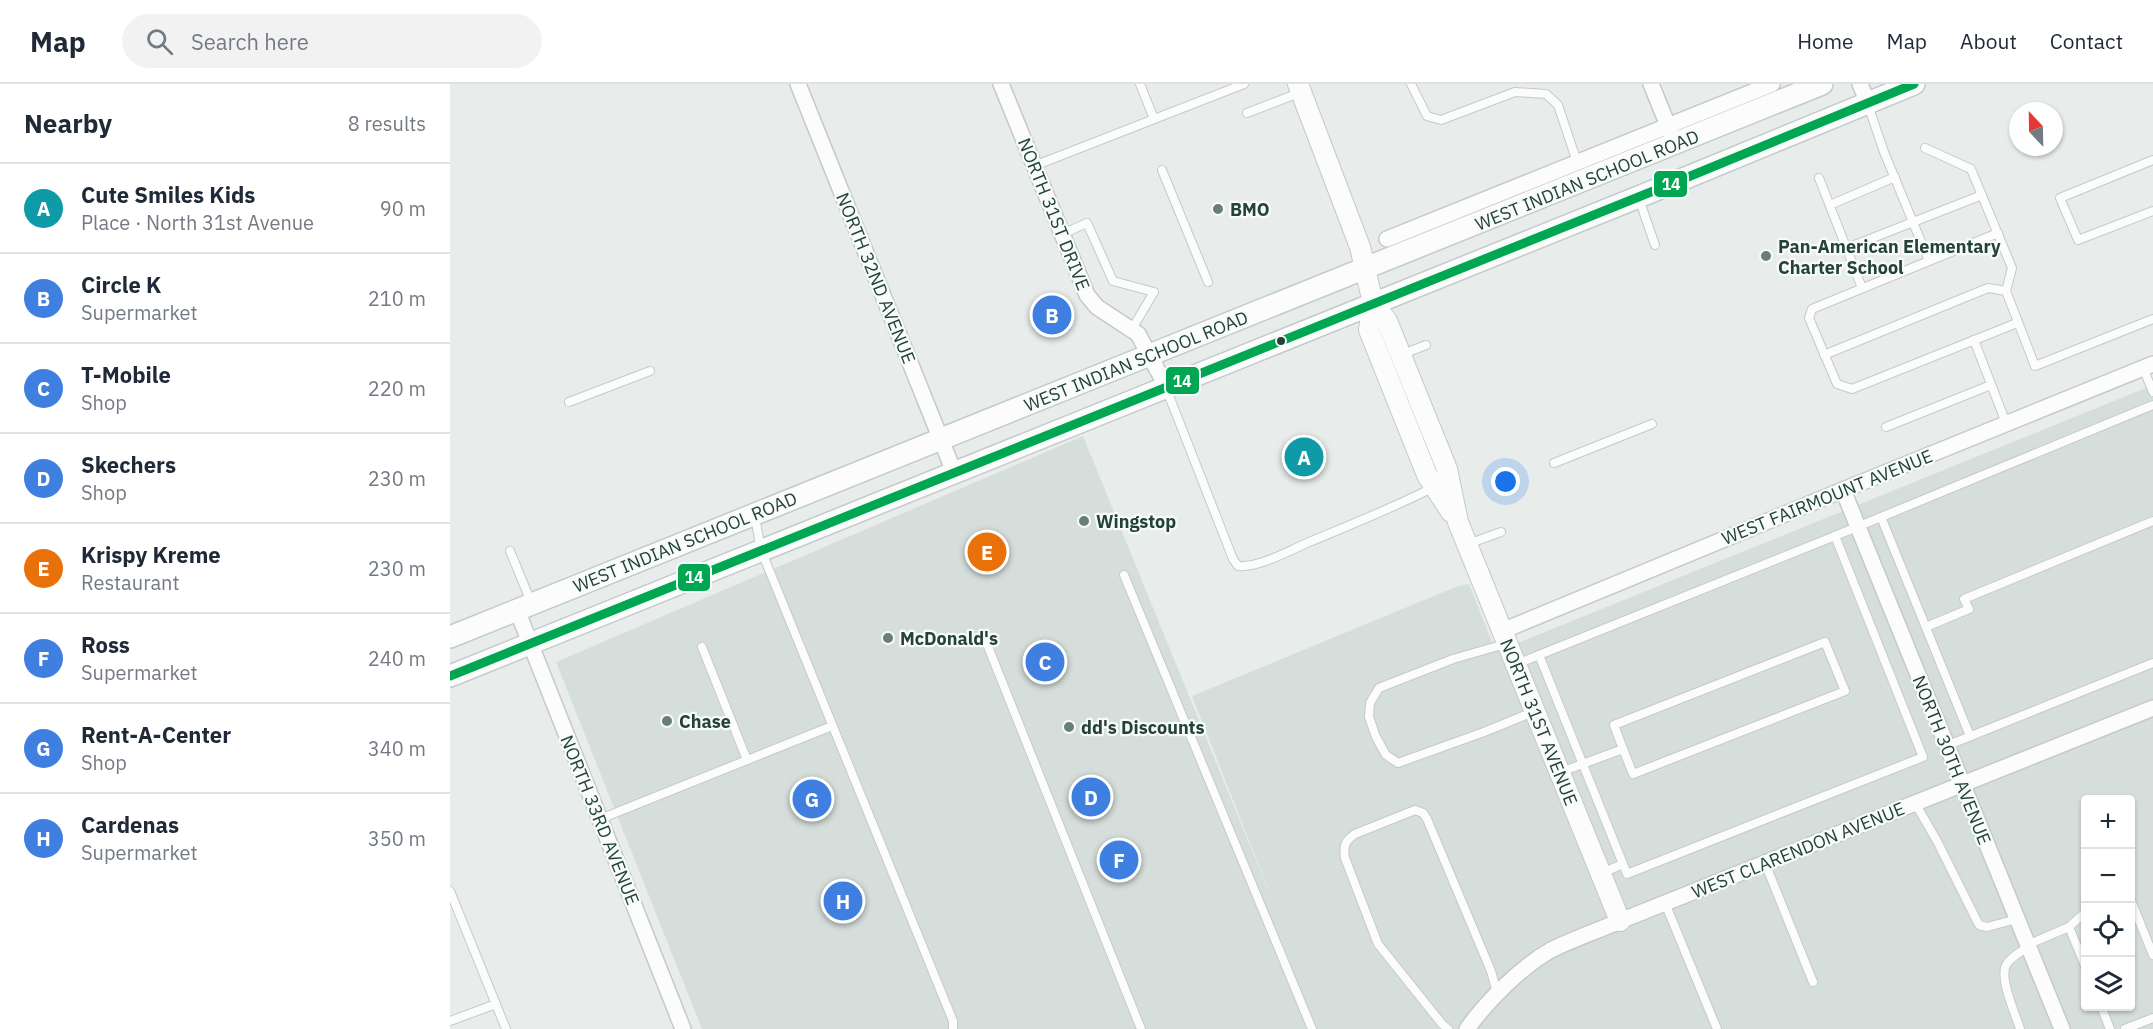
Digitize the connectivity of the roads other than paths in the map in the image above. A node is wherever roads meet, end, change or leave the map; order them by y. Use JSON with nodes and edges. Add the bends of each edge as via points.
{"nodes":[{"id":1,"x":798,"y":84,"type":"edge"},
{"id":2,"x":1001,"y":84,"type":"edge"},
{"id":3,"x":1140,"y":84,"type":"edge"},
{"id":4,"x":1244,"y":84,"type":"edge"},
{"id":5,"x":1411,"y":84,"type":"edge"},
{"id":6,"x":1651,"y":84,"type":"edge"},
{"id":7,"x":1772,"y":84,"type":"edge"},
{"id":8,"x":1822,"y":84,"type":"edge"},
{"id":9,"x":1914,"y":84,"type":"edge"},
{"id":10,"x":1755,"y":87,"type":"edge"},
{"id":11,"x":1299,"y":88,"type":"edge"},
{"id":12,"x":1864,"y":94,"type":"edge"},
{"id":13,"x":1247,"y":113,"type":"dead end"},
{"id":14,"x":1154,"y":119,"type":"junction"},
{"id":15,"x":1672,"y":135,"type":"junction"},
{"id":16,"x":1925,"y":147,"type":"dead end"},
{"id":17,"x":2153,"y":160,"type":"edge"},
{"id":18,"x":1577,"y":162,"type":"junction"},
{"id":19,"x":1034,"y":166,"type":"junction"},
{"id":20,"x":1162,"y":170,"type":"dead end"},
{"id":21,"x":1894,"y":177,"type":"junction"},
{"id":22,"x":1820,"y":178,"type":"dead end"},
{"id":23,"x":1982,"y":195,"type":"junction"},
{"id":24,"x":1638,"y":197,"type":"junction"},
{"id":25,"x":1830,"y":205,"type":"junction"},
{"id":26,"x":2153,"y":211,"type":"edge"},
{"id":27,"x":1913,"y":223,"type":"junction"},
{"id":28,"x":1998,"y":233,"type":"junction"},
{"id":29,"x":1062,"y":234,"type":"junction"},
{"id":30,"x":1387,"y":239,"type":"dead end"},
{"id":31,"x":1655,"y":245,"type":"dead end"},
{"id":32,"x":1846,"y":248,"type":"junction"},
{"id":33,"x":1929,"y":261,"type":"junction"},
{"id":34,"x":1364,"y":269,"type":"junction"},
{"id":35,"x":1208,"y":282,"type":"dead end"},
{"id":36,"x":1862,"y":288,"type":"junction"},
{"id":37,"x":2006,"y":291,"type":"junction"},
{"id":38,"x":1373,"y":303,"type":"junction"},
{"id":39,"x":2153,"y":319,"type":"edge"},
{"id":40,"x":2017,"y":323,"type":"junction"},
{"id":41,"x":1132,"y":329,"type":"junction"},
{"id":42,"x":1974,"y":340,"type":"junction"},
{"id":43,"x":1426,"y":345,"type":"dead end"},
{"id":44,"x":1824,"y":354,"type":"junction"},
{"id":45,"x":1150,"y":355,"type":"junction"},
{"id":46,"x":1401,"y":355,"type":"junction"},
{"id":47,"x":2148,"y":366,"type":"edge"},
{"id":48,"x":650,"y":371,"type":"dead end"},
{"id":49,"x":1991,"y":385,"type":"junction"},
{"id":50,"x":1166,"y":386,"type":"junction"},
{"id":51,"x":2153,"y":392,"type":"edge"},
{"id":52,"x":569,"y":402,"type":"dead end"},
{"id":53,"x":2153,"y":405,"type":"edge"},
{"id":54,"x":2006,"y":423,"type":"junction"},
{"id":55,"x":1652,"y":424,"type":"dead end"},
{"id":56,"x":1886,"y":427,"type":"dead end"},
{"id":57,"x":941,"y":440,"type":"junction"},
{"id":58,"x":1554,"y":462,"type":"dead end"},
{"id":59,"x":954,"y":472,"type":"junction"},
{"id":60,"x":1435,"y":487,"type":"junction"},
{"id":61,"x":1843,"y":490,"type":"junction"},
{"id":62,"x":755,"y":514,"type":"junction"},
{"id":63,"x":1881,"y":517,"type":"junction"},
{"id":64,"x":2153,"y":521,"type":"edge"},
{"id":65,"x":1458,"y":522,"type":"junction"},
{"id":66,"x":1857,"y":526,"type":"junction"},
{"id":67,"x":1501,"y":532,"type":"dead end"},
{"id":68,"x":1835,"y":536,"type":"junction"},
{"id":69,"x":1467,"y":544,"type":"junction"},
{"id":70,"x":761,"y":550,"type":"junction"},
{"id":71,"x":510,"y":551,"type":"dead end"},
{"id":72,"x":1124,"y":575,"type":"dead end"},
{"id":73,"x":524,"y":607,"type":"junction"},
{"id":74,"x":1926,"y":627,"type":"junction"},
{"id":75,"x":983,"y":634,"type":"dead end"},
{"id":76,"x":450,"y":637,"type":"edge"},
{"id":77,"x":1505,"y":637,"type":"junction"},
{"id":78,"x":530,"y":644,"type":"junction"},
{"id":79,"x":702,"y":647,"type":"dead end"},
{"id":80,"x":1539,"y":655,"type":"junction"},
{"id":81,"x":2153,"y":663,"type":"edge"},
{"id":82,"x":1516,"y":665,"type":"junction"},
{"id":83,"x":450,"y":676,"type":"edge"},
{"id":84,"x":2153,"y":708,"type":"edge"},
{"id":85,"x":1534,"y":711,"type":"junction"},
{"id":86,"x":832,"y":726,"type":"junction"},
{"id":87,"x":1970,"y":736,"type":"junction"},
{"id":88,"x":1946,"y":746,"type":"junction"},
{"id":89,"x":1623,"y":748,"type":"junction"},
{"id":90,"x":747,"y":760,"type":"junction"},
{"id":91,"x":1582,"y":764,"type":"junction"},
{"id":92,"x":1560,"y":772,"type":"junction"},
{"id":93,"x":1962,"y":785,"type":"junction"},
{"id":94,"x":1915,"y":803,"type":"junction"},
{"id":95,"x":600,"y":819,"type":"junction"},
{"id":96,"x":1766,"y":863,"type":"junction"},
{"id":97,"x":1623,"y":864,"type":"junction"},
{"id":98,"x":1601,"y":874,"type":"junction"},
{"id":99,"x":450,"y":891,"type":"edge"},
{"id":100,"x":1665,"y":903,"type":"junction"},
{"id":101,"x":2132,"y":903,"type":"edge"},
{"id":102,"x":2081,"y":916,"type":"edge"},
{"id":103,"x":2017,"y":919,"type":"junction"},
{"id":104,"x":1620,"y":921,"type":"junction"},
{"id":105,"x":2069,"y":927,"type":"junction"},
{"id":106,"x":2028,"y":946,"type":"junction"},
{"id":107,"x":2153,"y":955,"type":"edge"},
{"id":108,"x":2081,"y":958,"type":"edge"},
{"id":109,"x":1813,"y":982,"type":"dead end"},
{"id":110,"x":1498,"y":995,"type":"junction"},
{"id":111,"x":496,"y":1004,"type":"junction"},
{"id":112,"x":2103,"y":1011,"type":"edge"},
{"id":113,"x":2153,"y":1018,"type":"edge"},
{"id":114,"x":450,"y":1021,"type":"edge"},
{"id":115,"x":506,"y":1029,"type":"edge"},
{"id":116,"x":683,"y":1029,"type":"edge"},
{"id":117,"x":953,"y":1029,"type":"edge"},
{"id":118,"x":1141,"y":1029,"type":"edge"},
{"id":119,"x":1312,"y":1029,"type":"edge"},
{"id":120,"x":1448,"y":1029,"type":"edge"},
{"id":121,"x":1467,"y":1029,"type":"edge"},
{"id":122,"x":1718,"y":1029,"type":"edge"},
{"id":123,"x":2020,"y":1029,"type":"edge"},
{"id":124,"x":2062,"y":1029,"type":"edge"},
{"id":125,"x":2110,"y":1029,"type":"edge"},
{"id":126,"x":2125,"y":1029,"type":"edge"}],
"edges":[{"from":1,"to":57,"type":"street","name":"NORTH 32ND AVENUE"},
{"from":2,"to":19,"type":"street","name":"NORTH 31ST DRIVE"},
{"from":3,"to":14,"type":"lane"},
{"from":4,"to":14,"type":"lane"},
{"from":5,"to":18,"type":"lane","via":[[1427,116],[1442,120],[1515,92],[1546,94],[1558,105]]},
{"from":6,"to":15,"type":"street"},
{"from":7,"to":10,"type":"street","name":"WEST INDIAN SCHOOL ROAD"},
{"from":8,"to":15,"type":"main road","name":"WEST INDIAN SCHOOL ROAD"},
{"from":9,"to":12,"type":"main road","name":"WEST INDIAN SCHOOL ROAD"},
{"from":10,"to":15,"type":"street","name":"WEST INDIAN SCHOOL ROAD"},
{"from":11,"to":13,"type":"lane"},
{"from":11,"to":34,"type":"street","name":"NORTH 31ST AVENUE","via":[[1360,247]]},
{"from":12,"to":21,"type":"lane"},
{"from":12,"to":24,"type":"main road","name":"WEST INDIAN SCHOOL ROAD"},
{"from":14,"to":19,"type":"lane"},
{"from":15,"to":18,"type":"street","name":"WEST INDIAN SCHOOL ROAD"},
{"from":15,"to":34,"type":"main road","name":"WEST INDIAN SCHOOL ROAD"},
{"from":16,"to":23,"type":"lane","via":[[1971,169]]},
{"from":17,"to":26,"type":"lane","via":[[2060,198],[2078,240]]},
{"from":18,"to":30,"type":"street","name":"WEST INDIAN SCHOOL ROAD"},
{"from":19,"to":29,"type":"street","name":"NORTH 31ST DRIVE"},
{"from":20,"to":35,"type":"lane"},
{"from":21,"to":25,"type":"lane"},
{"from":21,"to":27,"type":"lane"},
{"from":22,"to":25,"type":"lane"},
{"from":23,"to":27,"type":"lane"},
{"from":23,"to":28,"type":"lane"},
{"from":24,"to":31,"type":"lane"},
{"from":24,"to":38,"type":"main road","name":"WEST INDIAN SCHOOL ROAD"},
{"from":25,"to":32,"type":"lane"},
{"from":27,"to":32,"type":"lane"},
{"from":27,"to":33,"type":"lane"},
{"from":28,"to":33,"type":"lane"},
{"from":28,"to":37,"type":"lane","via":[[2012,268]]},
{"from":29,"to":41,"type":"street","name":"NORTH 31ST DRIVE","via":[[1087,295],[1097,307]]},
{"from":29,"to":41,"type":"lane","via":[[1087,224],[1113,281],[1154,292]]},
{"from":32,"to":36,"type":"lane"},
{"from":33,"to":36,"type":"lane"},
{"from":34,"to":38,"type":"street","name":"NORTH 31ST AVENUE"},
{"from":34,"to":45,"type":"main road","name":"WEST INDIAN SCHOOL ROAD"},
{"from":36,"to":44,"type":"lane","via":[[1812,309],[1809,318]]},
{"from":37,"to":40,"type":"lane"},
{"from":37,"to":44,"type":"lane","via":[[1988,288]]},
{"from":38,"to":46,"type":"street","name":"NORTH 31ST AVENUE","via":[[1387,321]]},
{"from":38,"to":50,"type":"main road","name":"WEST INDIAN SCHOOL ROAD"},
{"from":38,"to":60,"type":"street","name":"NORTH 31ST AVENUE","via":[[1369,330]]},
{"from":39,"to":40,"type":"lane","via":[[2035,366]]},
{"from":40,"to":42,"type":"lane"},
{"from":41,"to":45,"type":"street","name":"NORTH 31ST DRIVE"},
{"from":42,"to":44,"type":"lane","via":[[1852,389],[1837,384]]},
{"from":42,"to":49,"type":"lane"},
{"from":43,"to":46,"type":"lane"},
{"from":45,"to":50,"type":"street","name":"NORTH 31ST DRIVE"},
{"from":45,"to":57,"type":"main road","name":"WEST INDIAN SCHOOL ROAD"},
{"from":46,"to":65,"type":"street","name":"NORTH 31ST AVENUE","via":[[1447,469]]},
{"from":47,"to":51,"type":"lane"},
{"from":47,"to":54,"type":"street","name":"WEST FAIRMOUNT AVENUE"},
{"from":48,"to":52,"type":"lane"},
{"from":49,"to":54,"type":"lane"},
{"from":49,"to":56,"type":"lane"},
{"from":50,"to":59,"type":"main road","name":"WEST INDIAN SCHOOL ROAD"},
{"from":50,"to":60,"type":"lane","via":[[1238,566],[1248,567],[1281,554]]},
{"from":53,"to":63,"type":"lane"},
{"from":54,"to":61,"type":"street","name":"WEST FAIRMOUNT AVENUE"},
{"from":55,"to":58,"type":"lane"},
{"from":57,"to":59,"type":"street","name":"NORTH 32ND AVENUE"},
{"from":57,"to":62,"type":"main road","name":"WEST INDIAN SCHOOL ROAD"},
{"from":59,"to":70,"type":"main road","name":"WEST INDIAN SCHOOL ROAD"},
{"from":60,"to":65,"type":"street","name":"NORTH 31ST AVENUE"},
{"from":61,"to":66,"type":"street","name":"NORTH 30TH AVENUE"},
{"from":61,"to":77,"type":"street","name":"WEST FAIRMOUNT AVENUE"},
{"from":62,"to":70,"type":"lane"},
{"from":62,"to":73,"type":"main road","name":"WEST INDIAN SCHOOL ROAD"},
{"from":63,"to":66,"type":"lane"},
{"from":63,"to":74,"type":"lane"},
{"from":64,"to":74,"type":"lane","via":[[1964,599],[1969,609]]},
{"from":65,"to":69,"type":"street","name":"NORTH 31ST AVENUE"},
{"from":66,"to":68,"type":"lane"},
{"from":66,"to":88,"type":"street","name":"NORTH 30TH AVENUE"},
{"from":67,"to":69,"type":"lane"},
{"from":68,"to":80,"type":"lane"},
{"from":68,"to":97,"type":"lane","via":[[1923,757],[1627,874]]},
{"from":69,"to":77,"type":"street","name":"NORTH 31ST AVENUE"},
{"from":70,"to":78,"type":"main road","name":"WEST INDIAN SCHOOL ROAD"},
{"from":70,"to":86,"type":"lane"},
{"from":71,"to":73,"type":"lane"},
{"from":72,"to":119,"type":"lane"},
{"from":73,"to":76,"type":"main road","name":"WEST INDIAN SCHOOL ROAD"},
{"from":73,"to":78,"type":"street","name":"NORTH 33RD AVENUE"},
{"from":74,"to":87,"type":"lane"},
{"from":75,"to":118,"type":"lane"},
{"from":77,"to":82,"type":"street","name":"NORTH 31ST AVENUE"},
{"from":77,"to":85,"type":"lane","via":[[1379,688],[1370,703],[1369,717],[1376,737],[1386,755],[1398,763]]},
{"from":78,"to":83,"type":"main road","name":"WEST INDIAN SCHOOL ROAD"},
{"from":78,"to":95,"type":"street","name":"NORTH 33RD AVENUE"},
{"from":79,"to":90,"type":"lane"},
{"from":80,"to":82,"type":"lane"},
{"from":80,"to":91,"type":"lane"},
{"from":81,"to":87,"type":"lane"},
{"from":82,"to":85,"type":"street","name":"NORTH 31ST AVENUE"},
{"from":84,"to":93,"type":"street","name":"WEST CLARENDON AVENUE"},
{"from":85,"to":92,"type":"street","name":"NORTH 31ST AVENUE"},
{"from":86,"to":90,"type":"lane"},
{"from":86,"to":117,"type":"lane"},
{"from":87,"to":88,"type":"lane"},
{"from":88,"to":93,"type":"street","name":"NORTH 30TH AVENUE"},
{"from":89,"to":89,"type":"lane","via":[[1614,725],[1825,642],[1845,691],[1633,774]]},
{"from":89,"to":91,"type":"lane"},
{"from":90,"to":95,"type":"lane"},
{"from":91,"to":92,"type":"lane"},
{"from":91,"to":97,"type":"lane"},
{"from":92,"to":98,"type":"street","name":"NORTH 31ST AVENUE"},
{"from":93,"to":94,"type":"street","name":"WEST CLARENDON AVENUE"},
{"from":93,"to":103,"type":"street","name":"NORTH 30TH AVENUE"},
{"from":94,"to":96,"type":"street","name":"WEST CLARENDON AVENUE"},
{"from":94,"to":103,"type":"lane","via":[[1979,925],[1987,927]]},
{"from":95,"to":116,"type":"street","name":"NORTH 33RD AVENUE"},
{"from":96,"to":100,"type":"street","name":"WEST CLARENDON AVENUE"},
{"from":96,"to":109,"type":"lane"},
{"from":97,"to":98,"type":"lane"},
{"from":98,"to":104,"type":"street","name":"NORTH 31ST AVENUE"},
{"from":99,"to":111,"type":"lane"},
{"from":100,"to":104,"type":"street","name":"WEST CLARENDON AVENUE"},
{"from":100,"to":122,"type":"lane"},
{"from":101,"to":107,"type":"lane"},
{"from":102,"to":105,"type":"lane"},
{"from":103,"to":106,"type":"street","name":"NORTH 30TH AVENUE"},
{"from":104,"to":110,"type":"street","name":"WEST CLARENDON AVENUE","via":[[1551,951]]},
{"from":105,"to":106,"type":"lane"},
{"from":105,"to":108,"type":"lane"},
{"from":106,"to":123,"type":"lane","via":[[2005,968],[2005,982]]},
{"from":106,"to":124,"type":"street","name":"NORTH 30TH AVENUE"},
{"from":110,"to":120,"type":"lane","via":[[1423,813],[1414,810],[1355,834],[1343,847],[1344,858],[1378,944]]},
{"from":110,"to":121,"type":"street","name":"WEST CLARENDON AVENUE"},
{"from":111,"to":114,"type":"lane"},
{"from":111,"to":115,"type":"lane"},
{"from":112,"to":125,"type":"lane"},
{"from":113,"to":126,"type":"lane"}]}
